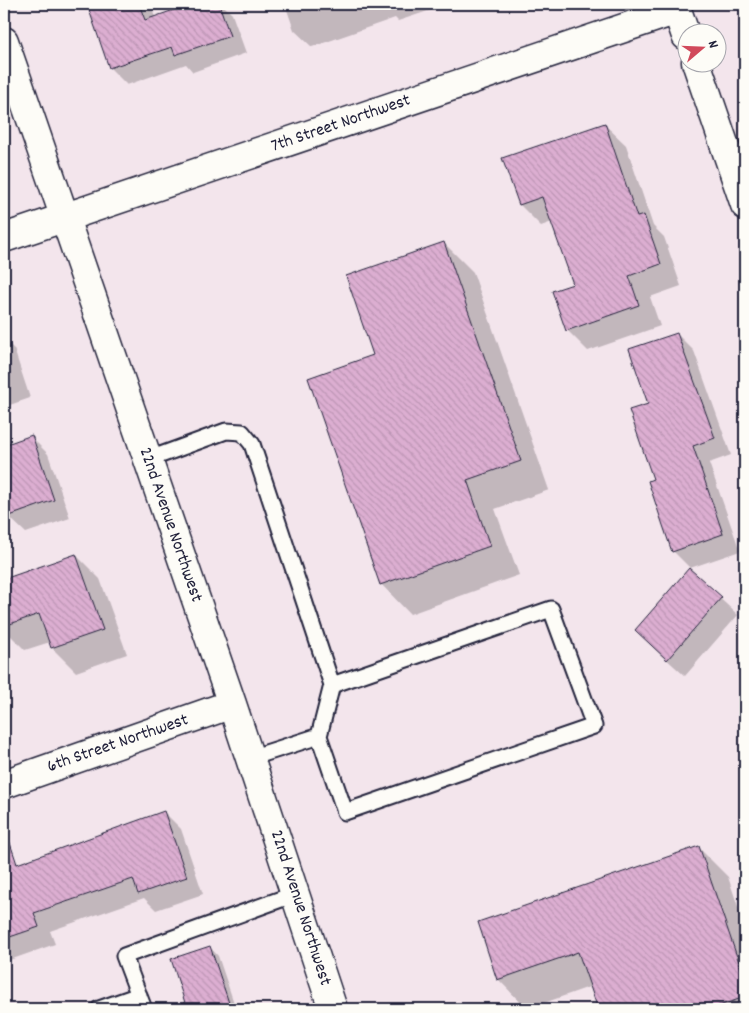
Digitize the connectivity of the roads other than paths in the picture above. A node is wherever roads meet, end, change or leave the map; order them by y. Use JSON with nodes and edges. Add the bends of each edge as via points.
{"nodes":[{"id":1,"x":676,"y":7,"type":"edge"},
{"id":2,"x":681,"y":22,"type":"edge"},
{"id":3,"x":4,"y":41,"type":"edge"},
{"id":4,"x":699,"y":72,"type":"edge"},
{"id":5,"x":745,"y":205,"type":"edge"},
{"id":6,"x":65,"y":217,"type":"junction"},
{"id":7,"x":4,"y":238,"type":"edge"},
{"id":8,"x":148,"y":460,"type":"junction"},
{"id":9,"x":332,"y":685,"type":"junction"},
{"id":10,"x":232,"y":704,"type":"junction"},
{"id":11,"x":319,"y":736,"type":"junction"},
{"id":12,"x":250,"y":758,"type":"junction"},
{"id":13,"x":4,"y":784,"type":"edge"},
{"id":14,"x":295,"y":894,"type":"junction"},
{"id":15,"x":141,"y":1002,"type":"edge"},
{"id":16,"x":99,"y":1009,"type":"edge"},
{"id":17,"x":333,"y":1009,"type":"edge"}],
"edges":[{"from":1,"to":2,"type":"street"},
{"from":1,"to":6,"type":"street","name":"7th Street Northwest"},
{"from":3,"to":6,"type":"street","name":"22nd Avenue Northwest"},
{"from":4,"to":5,"type":"street"},
{"from":6,"to":7,"type":"street","name":"7th Street Northwest"},
{"from":6,"to":8,"type":"street","name":"22nd Avenue Northwest"},
{"from":8,"to":9,"type":"lane","via":[[226,431],[242,432],[252,444]]},
{"from":8,"to":10,"type":"street","name":"22nd Avenue Northwest"},
{"from":9,"to":11,"type":"lane"},
{"from":9,"to":11,"type":"lane","via":[[551,609],[594,726],[345,812]]},
{"from":10,"to":12,"type":"street","name":"22nd Avenue Northwest"},
{"from":10,"to":13,"type":"street","name":"6th Street Northwest"},
{"from":11,"to":12,"type":"lane"},
{"from":12,"to":14,"type":"street","name":"22nd Avenue Northwest"},
{"from":14,"to":15,"type":"lane","via":[[124,956]]},
{"from":14,"to":17,"type":"street","name":"22nd Avenue Northwest"},
{"from":15,"to":16,"type":"lane"}]}
